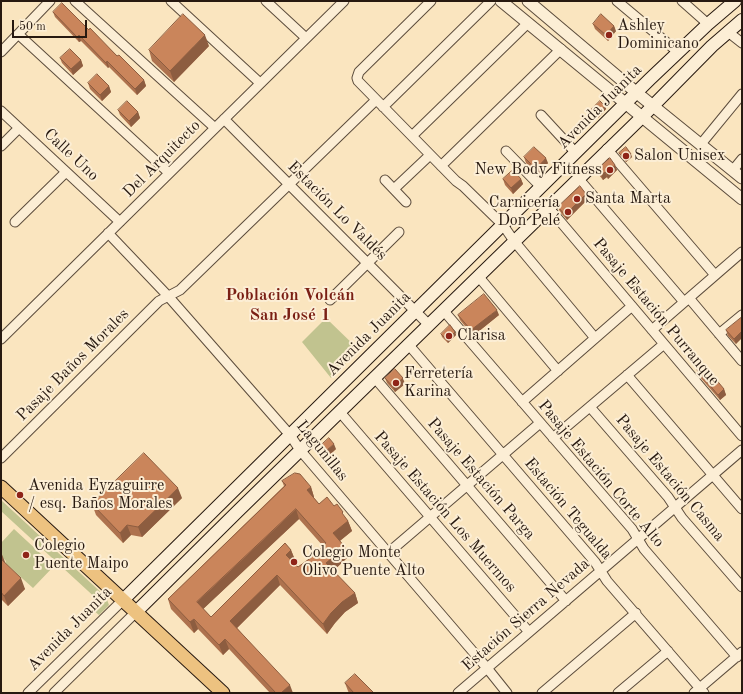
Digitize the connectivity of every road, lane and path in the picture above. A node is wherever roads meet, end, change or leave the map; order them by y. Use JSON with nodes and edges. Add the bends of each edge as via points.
{"nodes":[{"id":1,"x":50,"y":1,"type":"edge"},
{"id":2,"x":76,"y":1,"type":"edge"},
{"id":3,"x":171,"y":1,"type":"edge"},
{"id":4,"x":266,"y":1,"type":"edge"},
{"id":5,"x":344,"y":1,"type":"edge"},
{"id":6,"x":431,"y":1,"type":"edge"},
{"id":7,"x":491,"y":1,"type":"edge"},
{"id":8,"x":502,"y":1,"type":"edge"},
{"id":9,"x":528,"y":1,"type":"edge"},
{"id":10,"x":617,"y":1,"type":"edge"},
{"id":11,"x":682,"y":1,"type":"edge"},
{"id":12,"x":734,"y":1,"type":"edge"},
{"id":13,"x":742,"y":20,"type":"edge"},
{"id":14,"x":528,"y":23,"type":"junction"},
{"id":15,"x":708,"y":24,"type":"junction"},
{"id":16,"x":728,"y":32,"type":"junction"},
{"id":17,"x":18,"y":34,"type":"junction"},
{"id":18,"x":306,"y":38,"type":"junction"},
{"id":19,"x":742,"y":43,"type":"edge"},
{"id":20,"x":561,"y":49,"type":"junction"},
{"id":21,"x":1,"y":52,"type":"edge"},
{"id":22,"x":678,"y":52,"type":"junction"},
{"id":23,"x":260,"y":83,"type":"junction"},
{"id":24,"x":637,"y":92,"type":"junction"},
{"id":25,"x":742,"y":94,"type":"edge"},
{"id":26,"x":376,"y":100,"type":"junction"},
{"id":27,"x":627,"y":103,"type":"junction"},
{"id":28,"x":653,"y":105,"type":"junction"},
{"id":29,"x":383,"y":107,"type":"junction"},
{"id":30,"x":1,"y":111,"type":"edge"},
{"id":31,"x":541,"y":116,"type":"dead end"},
{"id":32,"x":642,"y":117,"type":"junction"},
{"id":33,"x":224,"y":119,"type":"junction"},
{"id":34,"x":19,"y":128,"type":"junction"},
{"id":35,"x":215,"y":128,"type":"junction"},
{"id":36,"x":412,"y":136,"type":"junction"},
{"id":37,"x":701,"y":144,"type":"junction"},
{"id":38,"x":1,"y":146,"type":"edge"},
{"id":39,"x":608,"y":149,"type":"junction"},
{"id":40,"x":506,"y":151,"type":"dead end"},
{"id":41,"x":576,"y":153,"type":"junction"},
{"id":42,"x":430,"y":155,"type":"junction"},
{"id":43,"x":742,"y":159,"type":"edge"},
{"id":44,"x":441,"y":166,"type":"junction"},
{"id":45,"x":733,"y":170,"type":"junction"},
{"id":46,"x":66,"y":172,"type":"junction"},
{"id":47,"x":169,"y":173,"type":"junction"},
{"id":48,"x":578,"y":178,"type":"junction"},
{"id":49,"x":742,"y":178,"type":"edge"},
{"id":50,"x":385,"y":180,"type":"dead end"},
{"id":51,"x":289,"y":184,"type":"junction"},
{"id":52,"x":541,"y":187,"type":"junction"},
{"id":53,"x":394,"y":189,"type":"junction"},
{"id":54,"x":742,"y":198,"type":"edge"},
{"id":55,"x":406,"y":202,"type":"dead end"},
{"id":56,"x":548,"y":208,"type":"junction"},
{"id":57,"x":15,"y":222,"type":"dead end"},
{"id":58,"x":120,"y":222,"type":"junction"},
{"id":59,"x":503,"y":225,"type":"junction"},
{"id":60,"x":399,"y":232,"type":"dead end"},
{"id":61,"x":108,"y":233,"type":"junction"},
{"id":62,"x":514,"y":241,"type":"junction"},
{"id":63,"x":742,"y":252,"type":"edge"},
{"id":64,"x":368,"y":263,"type":"junction"},
{"id":65,"x":715,"y":275,"type":"junction"},
{"id":66,"x":478,"y":276,"type":"junction"},
{"id":67,"x":168,"y":296,"type":"junction"},
{"id":68,"x":330,"y":300,"type":"dead end"},
{"id":69,"x":686,"y":300,"type":"junction"},
{"id":70,"x":632,"y":306,"type":"junction"},
{"id":71,"x":443,"y":310,"type":"junction"},
{"id":72,"x":416,"y":311,"type":"junction"},
{"id":73,"x":742,"y":315,"type":"edge"},
{"id":74,"x":428,"y":324,"type":"junction"},
{"id":75,"x":652,"y":330,"type":"junction"},
{"id":76,"x":719,"y":334,"type":"junction"},
{"id":77,"x":595,"y":338,"type":"junction"},
{"id":78,"x":1,"y":339,"type":"edge"},
{"id":79,"x":408,"y":344,"type":"junction"},
{"id":80,"x":664,"y":344,"type":"junction"},
{"id":81,"x":742,"y":361,"type":"edge"},
{"id":82,"x":558,"y":371,"type":"junction"},
{"id":83,"x":627,"y":375,"type":"junction"},
{"id":84,"x":374,"y":377,"type":"junction"},
{"id":85,"x":522,"y":402,"type":"junction"},
{"id":86,"x":590,"y":407,"type":"junction"},
{"id":87,"x":339,"y":412,"type":"junction"},
{"id":88,"x":540,"y":422,"type":"junction"},
{"id":89,"x":290,"y":435,"type":"junction"},
{"id":90,"x":742,"y":436,"type":"edge"},
{"id":91,"x":553,"y":438,"type":"junction"},
{"id":92,"x":300,"y":450,"type":"junction"},
{"id":93,"x":742,"y":450,"type":"edge"},
{"id":94,"x":503,"y":454,"type":"junction"},
{"id":95,"x":1,"y":458,"type":"edge"},
{"id":96,"x":712,"y":475,"type":"junction"},
{"id":97,"x":467,"y":485,"type":"junction"},
{"id":98,"x":1,"y":487,"type":"edge"},
{"id":99,"x":675,"y":507,"type":"junction"},
{"id":100,"x":742,"y":509,"type":"edge"},
{"id":101,"x":430,"y":517,"type":"junction"},
{"id":102,"x":638,"y":539,"type":"junction"},
{"id":103,"x":388,"y":553,"type":"junction"},
{"id":104,"x":601,"y":570,"type":"junction"},
{"id":105,"x":742,"y":587,"type":"edge"},
{"id":106,"x":123,"y":600,"type":"junction"},
{"id":107,"x":566,"y":600,"type":"junction"},
{"id":108,"x":136,"y":612,"type":"junction"},
{"id":109,"x":636,"y":613,"type":"junction"},
{"id":110,"x":529,"y":632,"type":"junction"},
{"id":111,"x":668,"y":650,"type":"junction"},
{"id":112,"x":739,"y":654,"type":"edge"},
{"id":113,"x":487,"y":668,"type":"junction"},
{"id":114,"x":699,"y":691,"type":"edge"},
{"id":115,"x":28,"y":693,"type":"edge"},
{"id":116,"x":54,"y":693,"type":"edge"},
{"id":117,"x":223,"y":693,"type":"edge"},
{"id":118,"x":458,"y":693,"type":"edge"},
{"id":119,"x":507,"y":693,"type":"edge"},
{"id":120,"x":542,"y":693,"type":"edge"},
{"id":121,"x":618,"y":693,"type":"edge"}],
"edges":[{"from":1,"to":17,"type":"street"},
{"from":2,"to":35,"type":"street"},
{"from":3,"to":23,"type":"street"},
{"from":4,"to":18,"type":"street"},
{"from":5,"to":18,"type":"street","name":"Del Arquitecto"},
{"from":6,"to":26,"type":"street","via":[[360,72],[357,78]]},
{"from":7,"to":29,"type":"street"},
{"from":8,"to":14,"type":"street"},
{"from":9,"to":24,"type":"street"},
{"from":10,"to":22,"type":"street"},
{"from":11,"to":15,"type":"street"},
{"from":12,"to":15,"type":"main road","name":"Avenida Juanita"},
{"from":13,"to":16,"type":"main road"},
{"from":14,"to":20,"type":"street"},
{"from":14,"to":36,"type":"street"},
{"from":15,"to":22,"type":"main road","name":"Avenida Juanita"},
{"from":16,"to":19,"type":"street"},
{"from":16,"to":28,"type":"main road"},
{"from":17,"to":21,"type":"street"},
{"from":17,"to":47,"type":"street"},
{"from":18,"to":23,"type":"street","name":"Del Arquitecto"},
{"from":20,"to":27,"type":"street"},
{"from":20,"to":44,"type":"street"},
{"from":22,"to":24,"type":"main road","name":"Avenida Juanita"},
{"from":23,"to":33,"type":"street","name":"Del Arquitecto"},
{"from":24,"to":27,"type":"main road","name":"Avenida Juanita"},
{"from":24,"to":28,"type":"street"},
{"from":25,"to":37,"type":"street"},
{"from":26,"to":29,"type":"street"},
{"from":26,"to":51,"type":"street","name":"Pasaje Baños Morales"},
{"from":27,"to":32,"type":"street"},
{"from":27,"to":41,"type":"main road","name":"Avenida Juanita"},
{"from":28,"to":32,"type":"main road"},
{"from":28,"to":37,"type":"street"},
{"from":29,"to":36,"type":"street"},
{"from":30,"to":34,"type":"street","name":"Calle Uno"},
{"from":31,"to":41,"type":"street"},
{"from":32,"to":39,"type":"main road"},
{"from":32,"to":54,"type":"street"},
{"from":33,"to":35,"type":"street","name":"Del Arquitecto"},
{"from":33,"to":51,"type":"street","name":"Estación Lo Valdés"},
{"from":34,"to":38,"type":"street"},
{"from":34,"to":46,"type":"street","name":"Calle Uno"},
{"from":35,"to":47,"type":"street","name":"Del Arquitecto"},
{"from":36,"to":42,"type":"street"},
{"from":37,"to":45,"type":"street"},
{"from":39,"to":48,"type":"main road"},
{"from":39,"to":65,"type":"street"},
{"from":40,"to":52,"type":"street"},
{"from":41,"to":52,"type":"main road","name":"Avenida Juanita"},
{"from":42,"to":44,"type":"street"},
{"from":42,"to":53,"type":"street"},
{"from":43,"to":45,"type":"street"},
{"from":44,"to":59,"type":"street"},
{"from":45,"to":49,"type":"street"},
{"from":46,"to":57,"type":"street"},
{"from":46,"to":58,"type":"street","name":"Calle Uno"},
{"from":47,"to":58,"type":"street","name":"Del Arquitecto"},
{"from":48,"to":56,"type":"main road"},
{"from":48,"to":69,"type":"street"},
{"from":50,"to":53,"type":"street"},
{"from":51,"to":64,"type":"street","name":"Estación Lo Valdés"},
{"from":51,"to":67,"type":"street","name":"Pasaje Baños Morales","via":[[180,290]]},
{"from":52,"to":59,"type":"main road","name":"Avenida Juanita"},
{"from":53,"to":55,"type":"street"},
{"from":56,"to":62,"type":"main road"},
{"from":56,"to":70,"type":"street","name":"Pasaje Estación Purranque"},
{"from":58,"to":61,"type":"street","name":"Del Arquitecto"},
{"from":59,"to":62,"type":"street"},
{"from":59,"to":72,"type":"main road","name":"Avenida Juanita"},
{"from":60,"to":64,"type":"street"},
{"from":61,"to":67,"type":"street","name":"Lagunillas"},
{"from":61,"to":78,"type":"street","name":"Del Arquitecto"},
{"from":62,"to":66,"type":"main road"},
{"from":62,"to":77,"type":"street"},
{"from":63,"to":65,"type":"street"},
{"from":64,"to":68,"type":"street"},
{"from":64,"to":72,"type":"street","name":"Estación Lo Valdés"},
{"from":65,"to":69,"type":"street"},
{"from":66,"to":71,"type":"main road"},
{"from":66,"to":82,"type":"street"},
{"from":67,"to":89,"type":"street","name":"Lagunillas"},
{"from":67,"to":95,"type":"street","name":"Pasaje Baños Morales","via":[[159,301]]},
{"from":69,"to":75,"type":"street"},
{"from":69,"to":76,"type":"street"},
{"from":70,"to":75,"type":"street","name":"Pasaje Estación Purranque"},
{"from":70,"to":77,"type":"street"},
{"from":71,"to":74,"type":"main road"},
{"from":71,"to":85,"type":"street","name":"Pasaje Estación Corte Alto"},
{"from":72,"to":74,"type":"street","name":"Estación Lo Valdés"},
{"from":72,"to":89,"type":"main road","name":"Avenida Juanita"},
{"from":73,"to":76,"type":"street"},
{"from":74,"to":79,"type":"main road"},
{"from":75,"to":80,"type":"street","name":"Pasaje Estación Purranque"},
{"from":76,"to":81,"type":"street"},
{"from":77,"to":82,"type":"street"},
{"from":79,"to":84,"type":"main road"},
{"from":79,"to":94,"type":"street","name":"Estación Tegualda"},
{"from":80,"to":83,"type":"street"},
{"from":80,"to":90,"type":"street","name":"Pasaje Estación Purranque"},
{"from":82,"to":85,"type":"street"},
{"from":83,"to":86,"type":"street"},
{"from":83,"to":96,"type":"street"},
{"from":84,"to":87,"type":"main road"},
{"from":84,"to":97,"type":"street","name":"Pasaje Estación Parga"},
{"from":85,"to":88,"type":"street","name":"Pasaje Estación Corte Alto"},
{"from":86,"to":91,"type":"street"},
{"from":86,"to":99,"type":"street","name":"Pasaje Estación Casma"},
{"from":87,"to":92,"type":"main road"},
{"from":87,"to":101,"type":"street","name":"Pasaje Estación Los Muermos"},
{"from":88,"to":91,"type":"street","name":"Pasaje Estación Corte Alto"},
{"from":88,"to":94,"type":"street"},
{"from":89,"to":92,"type":"street","name":"Lagunillas"},
{"from":89,"to":106,"type":"main road","name":"Avenida Juanita"},
{"from":91,"to":102,"type":"street","name":"Pasaje Estación Corte Alto"},
{"from":92,"to":103,"type":"street","name":"Lagunillas"},
{"from":92,"to":108,"type":"main road"},
{"from":93,"to":96,"type":"street","name":"Estación Sierra Nevada"},
{"from":94,"to":97,"type":"street"},
{"from":94,"to":104,"type":"street","name":"Estación Tegualda"},
{"from":96,"to":99,"type":"street","name":"Estación Sierra Nevada"},
{"from":96,"to":100,"type":"street"},
{"from":97,"to":101,"type":"street"},
{"from":97,"to":107,"type":"street","name":"Pasaje Estación Parga"},
{"from":98,"to":106,"type":"main road"},
{"from":99,"to":102,"type":"street","name":"Estación Sierra Nevada"},
{"from":99,"to":105,"type":"street","name":"Pasaje Estación Casma"},
{"from":101,"to":103,"type":"street"},
{"from":101,"to":110,"type":"street","name":"Pasaje Estación Los Muermos"},
{"from":102,"to":104,"type":"street","name":"Estación Sierra Nevada"},
{"from":102,"to":112,"type":"street","name":"Pasaje Estación Corte Alto","via":[[644,549]]},
{"from":103,"to":113,"type":"street","name":"Lagunillas"},
{"from":104,"to":107,"type":"street","name":"Estación Sierra Nevada"},
{"from":104,"to":109,"type":"street","name":"Estación Tegualda"},
{"from":106,"to":108,"type":"main road"},
{"from":106,"to":115,"type":"street","name":"Avenida Juanita"},
{"from":107,"to":110,"type":"street","name":"Estación Sierra Nevada"},
{"from":108,"to":116,"type":"street"},
{"from":108,"to":117,"type":"main road"},
{"from":109,"to":111,"type":"street","name":"Estación Tegualda"},
{"from":109,"to":120,"type":"street"},
{"from":110,"to":113,"type":"street","name":"Estación Sierra Nevada"},
{"from":111,"to":114,"type":"street","name":"Estación Tegualda"},
{"from":111,"to":121,"type":"street"},
{"from":112,"to":114,"type":"street"},
{"from":113,"to":118,"type":"street","name":"Estación Sierra Nevada"},
{"from":113,"to":119,"type":"street","name":"Lagunillas"}]}
